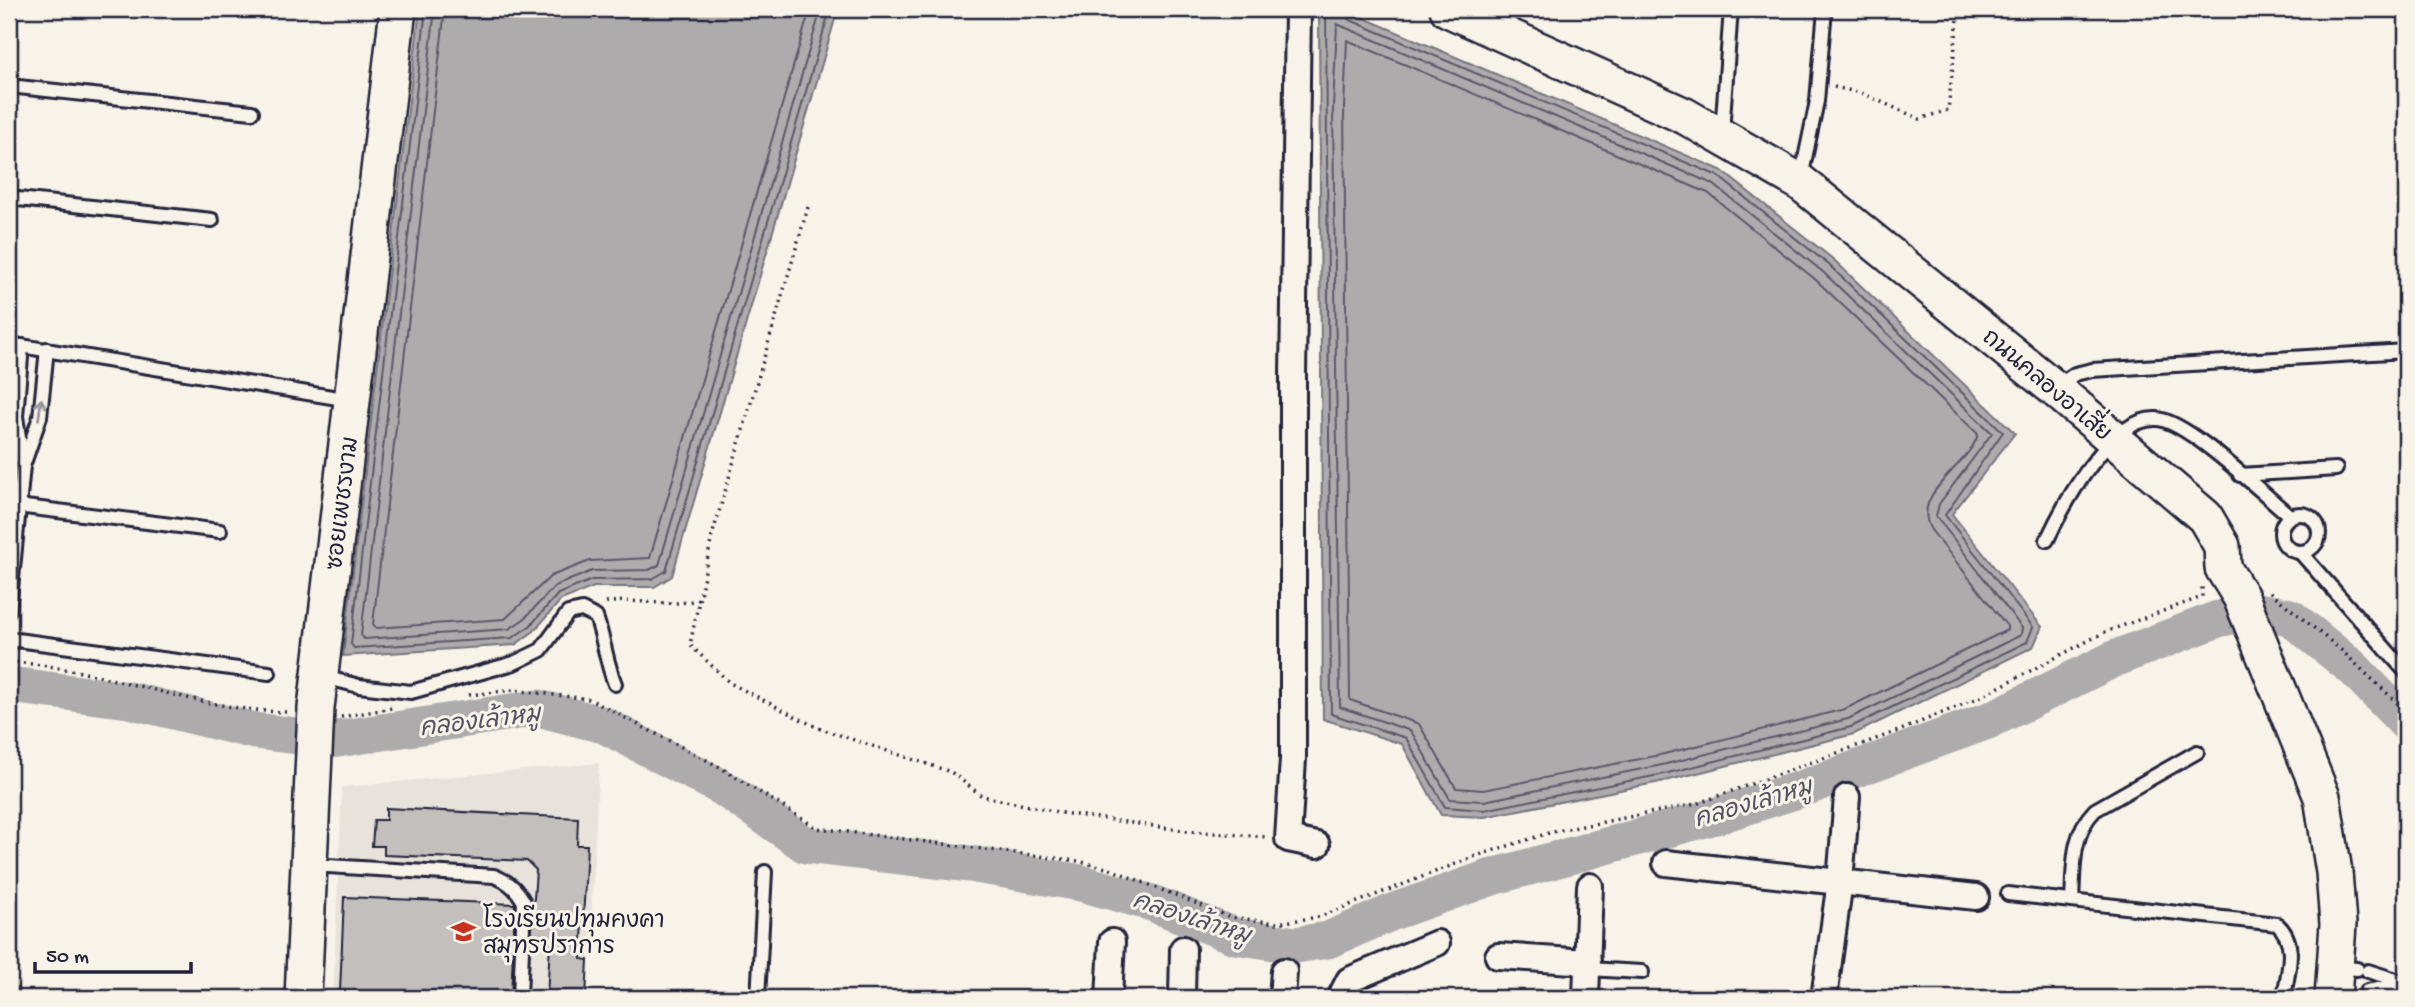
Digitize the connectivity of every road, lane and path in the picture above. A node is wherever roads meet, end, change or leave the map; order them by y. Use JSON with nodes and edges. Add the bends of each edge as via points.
{"nodes":[{"id":1,"x":398,"y":9,"type":"edge"},
{"id":2,"x":1298,"y":9,"type":"edge"},
{"id":3,"x":1448,"y":9,"type":"edge"},
{"id":4,"x":1731,"y":9,"type":"edge"},
{"id":5,"x":1825,"y":9,"type":"edge"},
{"id":6,"x":1959,"y":9,"type":"edge"},
{"id":7,"x":1818,"y":83,"type":"junction"},
{"id":8,"x":9,"y":86,"type":"edge"},
{"id":9,"x":251,"y":112,"type":"dead end"},
{"id":10,"x":1722,"y":135,"type":"junction"},
{"id":11,"x":1800,"y":182,"type":"junction"},
{"id":12,"x":9,"y":198,"type":"edge"},
{"id":13,"x":808,"y":207,"type":"dead end"},
{"id":14,"x":212,"y":220,"type":"dead end"},
{"id":15,"x":15,"y":345,"type":"edge"},
{"id":16,"x":47,"y":349,"type":"junction"},
{"id":17,"x":2406,"y":351,"type":"edge"},
{"id":18,"x":2054,"y":388,"type":"junction"},
{"id":19,"x":354,"y":401,"type":"junction"},
{"id":20,"x":2112,"y":437,"type":"junction"},
{"id":21,"x":23,"y":467,"type":"junction"},
{"id":22,"x":2336,"y":468,"type":"dead end"},
{"id":23,"x":2240,"y":475,"type":"junction"},
{"id":24,"x":14,"y":506,"type":"edge"},
{"id":25,"x":2290,"y":516,"type":"junction"},
{"id":26,"x":220,"y":531,"type":"dead end"},
{"id":27,"x":2047,"y":540,"type":"dead end"},
{"id":28,"x":2300,"y":552,"type":"junction"},
{"id":29,"x":2203,"y":576,"type":"dead end"},
{"id":30,"x":699,"y":599,"type":"junction"},
{"id":31,"x":2252,"y":604,"type":"junction"},
{"id":32,"x":9,"y":610,"type":"edge"},
{"id":33,"x":584,"y":611,"type":"junction"},
{"id":34,"x":9,"y":639,"type":"edge"},
{"id":35,"x":9,"y":662,"type":"edge"},
{"id":36,"x":2406,"y":672,"type":"edge"},
{"id":37,"x":270,"y":673,"type":"dead end"},
{"id":38,"x":615,"y":684,"type":"dead end"},
{"id":39,"x":460,"y":696,"type":"dead end"},
{"id":40,"x":315,"y":703,"type":"junction"},
{"id":41,"x":398,"y":706,"type":"dead end"},
{"id":42,"x":2406,"y":710,"type":"edge"},
{"id":43,"x":2197,"y":752,"type":"dead end"},
{"id":44,"x":1847,"y":797,"type":"dead end"},
{"id":45,"x":1288,"y":839,"type":"junction"},
{"id":46,"x":1317,"y":845,"type":"dead end"},
{"id":47,"x":1666,"y":863,"type":"dead end"},
{"id":48,"x":307,"y":865,"type":"junction"},
{"id":49,"x":765,"y":872,"type":"dead end"},
{"id":50,"x":1840,"y":881,"type":"junction"},
{"id":51,"x":1590,"y":886,"type":"dead end"},
{"id":52,"x":2008,"y":894,"type":"dead end"},
{"id":53,"x":1976,"y":897,"type":"dead end"},
{"id":54,"x":2071,"y":901,"type":"junction"},
{"id":55,"x":1112,"y":942,"type":"dead end"},
{"id":56,"x":1437,"y":943,"type":"dead end"},
{"id":57,"x":1183,"y":949,"type":"dead end"},
{"id":58,"x":1498,"y":956,"type":"dead end"},
{"id":59,"x":1588,"y":965,"type":"junction"},
{"id":60,"x":1284,"y":971,"type":"dead end"},
{"id":61,"x":1642,"y":972,"type":"dead end"},
{"id":62,"x":2348,"y":983,"type":"edge"},
{"id":63,"x":2406,"y":984,"type":"edge"},
{"id":64,"x":2390,"y":988,"type":"edge"},
{"id":65,"x":303,"y":998,"type":"edge"},
{"id":66,"x":520,"y":998,"type":"edge"},
{"id":67,"x":758,"y":998,"type":"edge"},
{"id":68,"x":1109,"y":998,"type":"edge"},
{"id":69,"x":1182,"y":998,"type":"edge"},
{"id":70,"x":1282,"y":998,"type":"edge"},
{"id":71,"x":1340,"y":998,"type":"edge"},
{"id":72,"x":1586,"y":998,"type":"edge"},
{"id":73,"x":1824,"y":998,"type":"edge"},
{"id":74,"x":2284,"y":998,"type":"edge"}],
"edges":[{"from":1,"to":19,"type":"street","name":"ซอยเพชรงาม"},
{"from":2,"to":45,"type":"street","via":[[1293,759]]},
{"from":3,"to":10,"type":"street","name":"ถนนคลองอาเสี่ย"},
{"from":4,"to":10,"type":"lane"},
{"from":5,"to":7,"type":"lane"},
{"from":6,"to":7,"type":"path","via":[[1948,110],[1920,119],[1861,93]]},
{"from":7,"to":11,"type":"lane"},
{"from":8,"to":9,"type":"lane"},
{"from":10,"to":11,"type":"street","name":"ถนนคลองอาเสี่ย"},
{"from":11,"to":18,"type":"street","name":"ถนนคลองอาเสี่ย"},
{"from":12,"to":14,"type":"lane"},
{"from":13,"to":30,"type":"path","via":[[712,536]]},
{"from":15,"to":16,"type":"lane"},
{"from":15,"to":21,"type":"lane","via":[[16,416]]},
{"from":16,"to":19,"type":"lane"},
{"from":21,"to":16,"type":"lane","one_way":true,"via":[[40,417]]},
{"from":17,"to":18,"type":"lane","via":[[2092,370],[2075,374]]},
{"from":18,"to":20,"type":"street","name":"ถนนคลองอาเสี่ย"},
{"from":19,"to":40,"type":"street","name":"ซอยเพชรงาม"},
{"from":20,"to":23,"type":"lane","via":[[2144,420],[2169,422]]},
{"from":20,"to":27,"type":"lane"},
{"from":20,"to":31,"type":"street","name":"ถนนคลองอาเสี่ย","via":[[2205,517],[2222,546],[2223,568]]},
{"from":21,"to":24,"type":"lane"},
{"from":22,"to":23,"type":"lane"},
{"from":23,"to":25,"type":"lane"},
{"from":24,"to":26,"type":"lane"},
{"from":24,"to":32,"type":"lane"},
{"from":25,"to":28,"type":"lane","via":[[2283,523],[2283,542]]},
{"from":25,"to":28,"type":"lane","via":[[2309,516],[2319,532],[2310,549]]},
{"from":28,"to":36,"type":"lane"},
{"from":29,"to":39,"type":"path","via":[[2202,597],[2105,632],[1969,702],[1901,730],[1696,804],[1552,832],[1319,917],[1276,923],[1230,917],[1110,869],[1078,861],[817,828],[718,766],[590,699],[513,690]]},
{"from":30,"to":33,"type":"path","via":[[672,604],[609,602]]},
{"from":30,"to":45,"type":"path","via":[[690,645],[730,683],[818,728],[951,772],[982,796],[1175,830]]},
{"from":31,"to":42,"type":"path","via":[[2341,650]]},
{"from":31,"to":62,"type":"street","name":"ถนนคลองอาเสี่ย","via":[[2322,797]]},
{"from":33,"to":38,"type":"lane","via":[[596,617]]},
{"from":33,"to":40,"type":"lane","via":[[568,613],[541,650],[514,663],[411,692],[359,686]]},
{"from":34,"to":37,"type":"lane"},
{"from":35,"to":40,"type":"path","via":[[93,676],[188,700]]},
{"from":40,"to":41,"type":"path","via":[[351,717]]},
{"from":40,"to":48,"type":"street","name":"ซอยเพชรงาม"},
{"from":43,"to":54,"type":"lane","via":[[2095,810],[2082,823]]},
{"from":44,"to":50,"type":"street"},
{"from":45,"to":46,"type":"street"},
{"from":47,"to":50,"type":"street"},
{"from":48,"to":65,"type":"street","name":"ซอยเพชรงาม"},
{"from":48,"to":66,"type":"lane","via":[[494,876],[506,881],[517,888],[524,902]]},
{"from":49,"to":67,"type":"lane"},
{"from":50,"to":53,"type":"street"},
{"from":50,"to":73,"type":"street"},
{"from":51,"to":59,"type":"street"},
{"from":52,"to":54,"type":"lane"},
{"from":54,"to":74,"type":"lane","via":[[2277,924],[2286,932],[2291,947]]},
{"from":55,"to":68,"type":"street"},
{"from":56,"to":71,"type":"street","via":[[1349,980]]},
{"from":57,"to":69,"type":"street"},
{"from":58,"to":59,"type":"street"},
{"from":59,"to":61,"type":"lane"},
{"from":59,"to":72,"type":"street"},
{"from":60,"to":70,"type":"street"},
{"from":62,"to":64,"type":"lane"},
{"from":62,"to":64,"type":"lane"},
{"from":63,"to":64,"type":"lane"}]}
